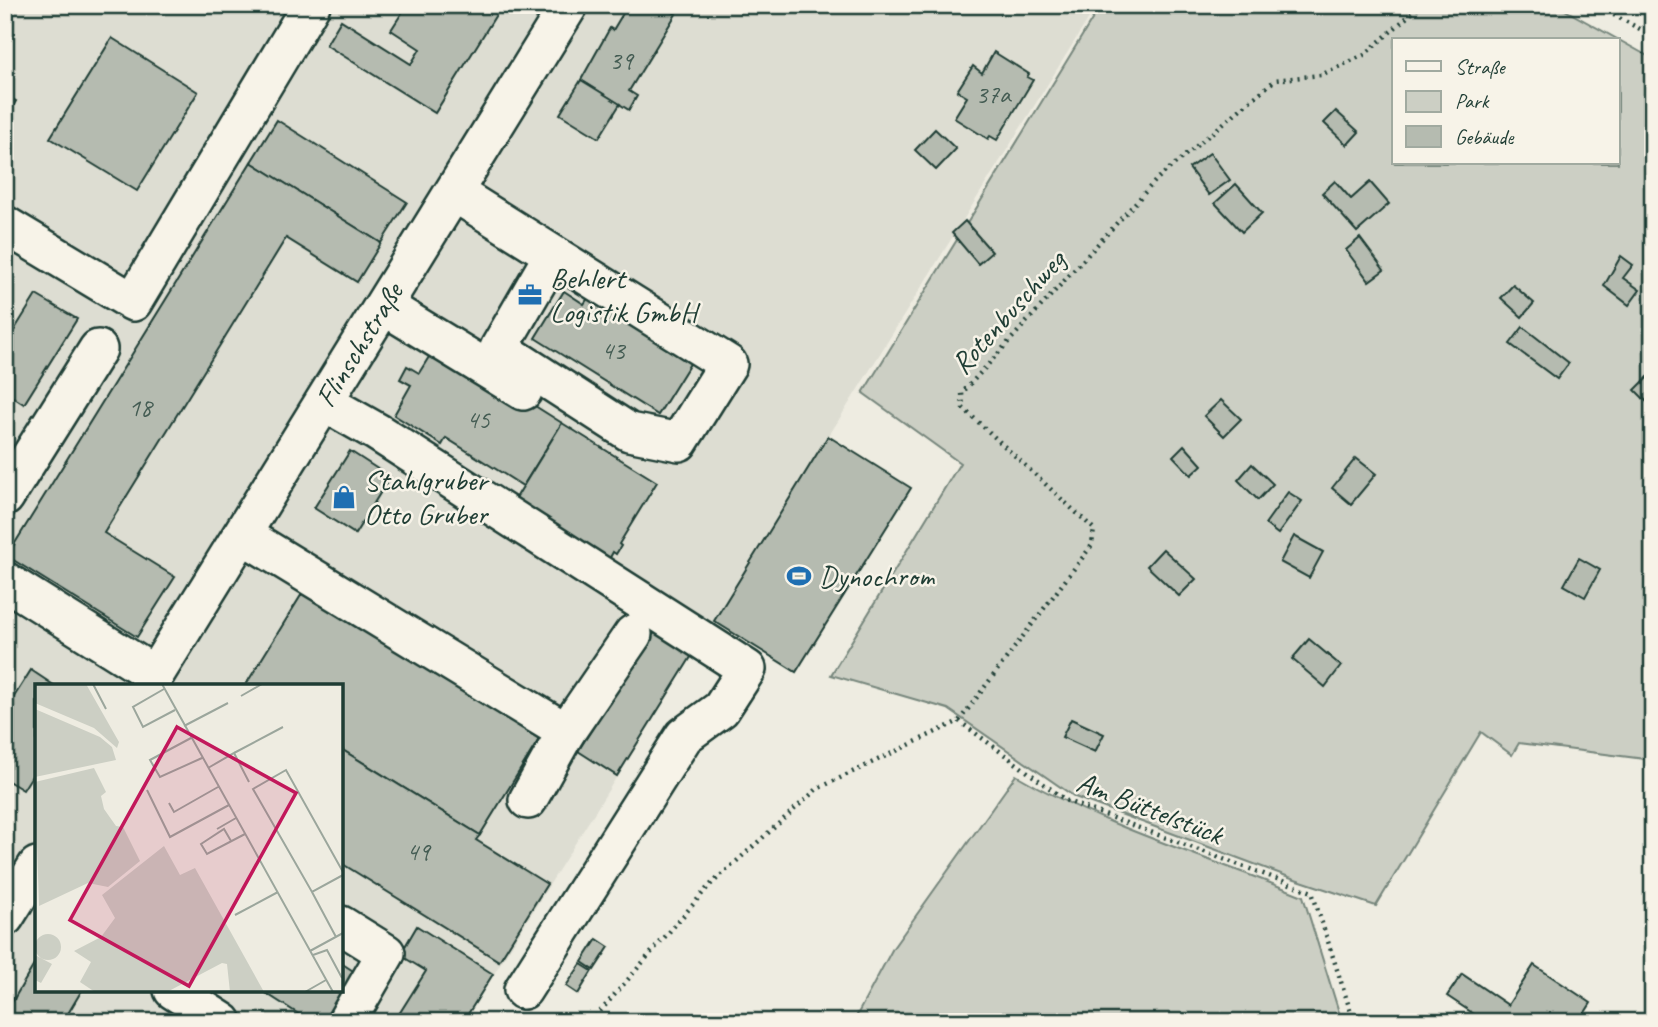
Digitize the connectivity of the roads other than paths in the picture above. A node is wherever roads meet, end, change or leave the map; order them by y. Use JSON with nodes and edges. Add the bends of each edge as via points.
{"nodes":[{"id":1,"x":312,"y":5,"type":"edge"},
{"id":2,"x":569,"y":5,"type":"edge"},
{"id":3,"x":454,"y":192,"type":"junction"},
{"id":4,"x":5,"y":225,"type":"edge"},
{"id":5,"x":553,"y":255,"type":"junction"},
{"id":6,"x":384,"y":306,"type":"junction"},
{"id":7,"x":98,"y":349,"type":"dead end"},
{"id":8,"x":324,"y":402,"type":"junction"},
{"id":9,"x":544,"y":403,"type":"dead end"},
{"id":10,"x":5,"y":497,"type":"edge"},
{"id":11,"x":243,"y":535,"type":"junction"},
{"id":12,"x":5,"y":580,"type":"edge"},
{"id":13,"x":633,"y":634,"type":"dead end"},
{"id":14,"x":152,"y":680,"type":"edge"},
{"id":15,"x":566,"y":732,"type":"junction"},
{"id":16,"x":528,"y":800,"type":"dead end"},
{"id":17,"x":343,"y":926,"type":"edge"},
{"id":18,"x":523,"y":990,"type":"dead end"},
{"id":19,"x":176,"y":992,"type":"edge"},
{"id":20,"x":223,"y":1022,"type":"edge"},
{"id":21,"x":346,"y":1022,"type":"edge"}],
"edges":[{"from":1,"to":4,"type":"street","via":[[133,302]]},
{"from":2,"to":3,"type":"street","name":"Flinschstraße"},
{"from":3,"to":5,"type":"street"},
{"from":3,"to":6,"type":"street","name":"Flinschstraße"},
{"from":5,"to":5,"type":"street","via":[[728,364],[679,442],[629,432],[499,348]]},
{"from":6,"to":8,"type":"street","name":"Flinschstraße"},
{"from":6,"to":9,"type":"street"},
{"from":7,"to":10,"type":"street"},
{"from":8,"to":11,"type":"street","name":"Flinschstraße"},
{"from":8,"to":18,"type":"street","via":[[747,669],[721,709],[684,736]]},
{"from":11,"to":14,"type":"street","name":"Flinschstraße"},
{"from":11,"to":15,"type":"street"},
{"from":12,"to":14,"type":"street"},
{"from":13,"to":15,"type":"street"},
{"from":15,"to":16,"type":"street"},
{"from":17,"to":21,"type":"street","via":[[386,953]]},
{"from":19,"to":20,"type":"street"}]}
